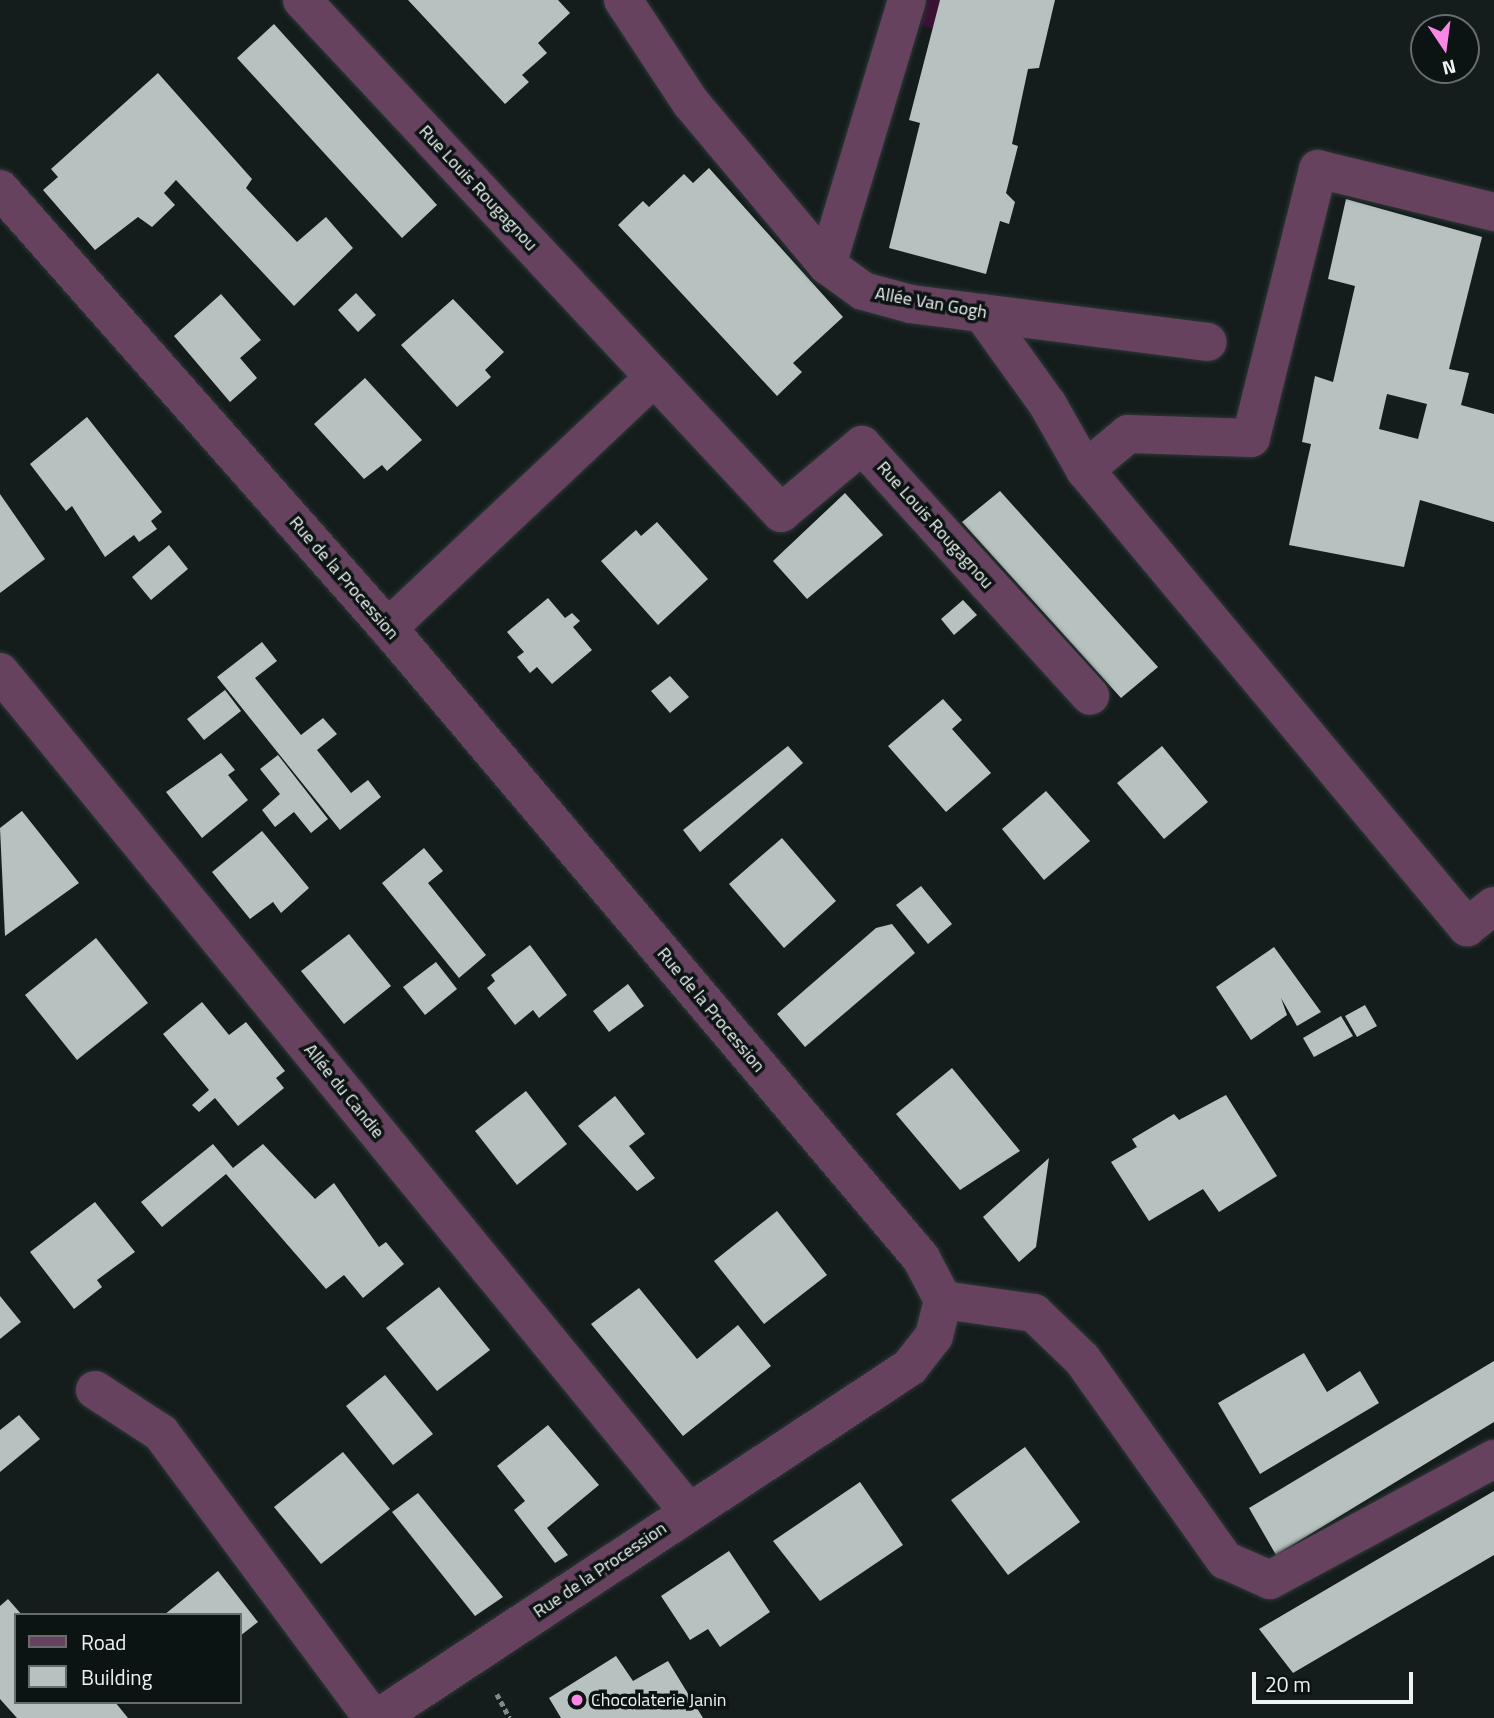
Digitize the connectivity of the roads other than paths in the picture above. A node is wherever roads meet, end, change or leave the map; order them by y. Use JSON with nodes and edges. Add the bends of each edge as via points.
{"nodes":[{"id":1,"x":302,"y":0,"type":"edge"},
{"id":2,"x":623,"y":0,"type":"edge"},
{"id":3,"x":907,"y":0,"type":"edge"},
{"id":4,"x":0,"y":189,"type":"edge"},
{"id":5,"x":1494,"y":212,"type":"edge"},
{"id":6,"x":827,"y":265,"type":"junction"},
{"id":7,"x":982,"y":313,"type":"junction"},
{"id":8,"x":1208,"y":342,"type":"dead end"},
{"id":9,"x":654,"y":377,"type":"junction"},
{"id":10,"x":1085,"y":470,"type":"junction"},
{"id":11,"x":388,"y":628,"type":"junction"},
{"id":12,"x":0,"y":672,"type":"edge"},
{"id":13,"x":1090,"y":696,"type":"dead end"},
{"id":14,"x":1494,"y":906,"type":"edge"},
{"id":15,"x":943,"y":1300,"type":"junction"},
{"id":16,"x":95,"y":1390,"type":"dead end"},
{"id":17,"x":1494,"y":1459,"type":"edge"},
{"id":18,"x":688,"y":1511,"type":"junction"},
{"id":19,"x":373,"y":1718,"type":"edge"},
{"id":20,"x":378,"y":1718,"type":"edge"}],
"edges":[{"from":1,"to":9,"type":"street","name":"Rue Louis Rougagnou"},
{"from":2,"to":6,"type":"street","name":"Allée Van Gogh","via":[[691,103]]},
{"from":3,"to":6,"type":"street"},
{"from":4,"to":11,"type":"street","name":"Rue de la Procession"},
{"from":5,"to":10,"type":"street","via":[[1318,169],[1251,438],[1128,433]]},
{"from":6,"to":7,"type":"street","name":"Allée Van Gogh","via":[[863,291]]},
{"from":7,"to":8,"type":"street","name":"Allée Van Gogh"},
{"from":7,"to":10,"type":"street","via":[[1048,405]]},
{"from":9,"to":11,"type":"street"},
{"from":9,"to":13,"type":"street","name":"Rue Louis Rougagnou","via":[[781,513],[862,445]]},
{"from":10,"to":14,"type":"street","via":[[1467,928]]},
{"from":11,"to":15,"type":"street","name":"Rue de la Procession","via":[[921,1258]]},
{"from":12,"to":18,"type":"street","name":"Allée du Candie"},
{"from":15,"to":17,"type":"street","via":[[1034,1313],[1082,1359],[1225,1560],[1270,1580]]},
{"from":15,"to":18,"type":"street","name":"Rue de la Procession","via":[[934,1336],[910,1367]]},
{"from":16,"to":19,"type":"street","via":[[161,1433]]},
{"from":18,"to":20,"type":"street","name":"Rue de la Procession"}]}
